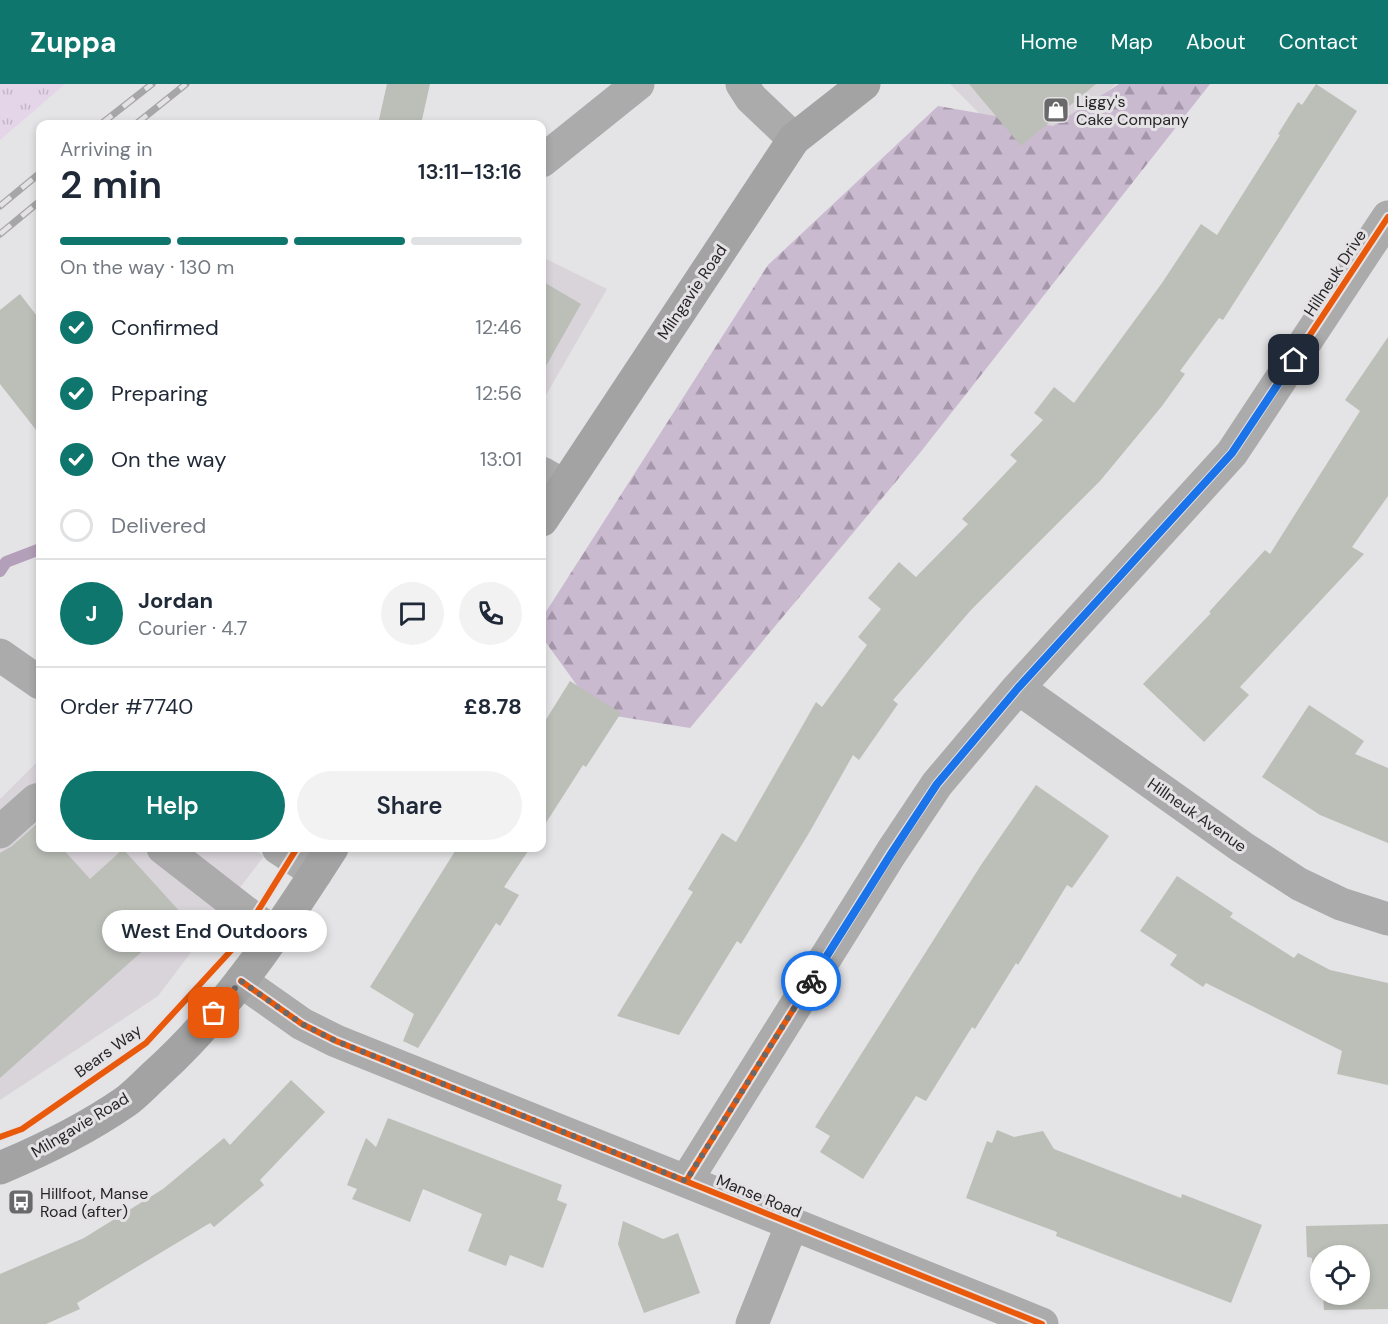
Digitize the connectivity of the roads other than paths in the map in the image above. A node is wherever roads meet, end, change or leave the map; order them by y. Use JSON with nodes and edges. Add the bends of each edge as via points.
{"nodes":[{"id":1,"x":638,"y":84,"type":"edge"},
{"id":2,"x":742,"y":84,"type":"edge"},
{"id":3,"x":864,"y":84,"type":"edge"},
{"id":4,"x":794,"y":139,"type":"junction"},
{"id":5,"x":546,"y":158,"type":"edge"},
{"id":6,"x":1388,"y":217,"type":"edge"},
{"id":7,"x":552,"y":479,"type":"edge"},
{"id":8,"x":546,"y":504,"type":"edge"},
{"id":9,"x":0,"y":655,"type":"edge"},
{"id":10,"x":36,"y":680,"type":"edge"},
{"id":11,"x":1018,"y":688,"type":"junction"},
{"id":12,"x":36,"y":800,"type":"edge"},
{"id":13,"x":0,"y":832,"type":"edge"},
{"id":14,"x":168,"y":852,"type":"edge"},
{"id":15,"x":293,"y":852,"type":"edge"},
{"id":16,"x":324,"y":860,"type":"edge"},
{"id":17,"x":1388,"y":919,"type":"edge"},
{"id":18,"x":276,"y":934,"type":"junction"},
{"id":19,"x":241,"y":981,"type":"junction"},
{"id":20,"x":0,"y":1168,"type":"edge"},
{"id":21,"x":686,"y":1181,"type":"junction"},
{"id":22,"x":792,"y":1224,"type":"junction"},
{"id":23,"x":752,"y":1324,"type":"edge"},
{"id":24,"x":1042,"y":1324,"type":"edge"}],
"edges":[{"from":1,"to":5,"type":"street"},
{"from":2,"to":4,"type":"street","via":[[751,98]]},
{"from":3,"to":4,"type":"main road","name":"Milngavie Road"},
{"from":4,"to":7,"type":"main road","name":"Milngavie Road"},
{"from":6,"to":11,"type":"street","name":"Hillneuk Drive","via":[[1232,453]]},
{"from":7,"to":8,"type":"main road","name":"Milngavie Road"},
{"from":9,"to":10,"type":"street"},
{"from":11,"to":17,"type":"street","name":"Hillneuk Avenue","via":[[1299,884],[1341,904]]},
{"from":11,"to":21,"type":"street","name":"Hillneuk Drive","via":[[937,784]]},
{"from":12,"to":13,"type":"street"},
{"from":14,"to":18,"type":"street"},
{"from":15,"to":16,"type":"street"},
{"from":16,"to":18,"type":"main road","name":"Milngavie Road"},
{"from":18,"to":19,"type":"main road","name":"Milngavie Road"},
{"from":19,"to":20,"type":"main road","name":"Milngavie Road","via":[[188,1046],[126,1101],[48,1148]]},
{"from":19,"to":21,"type":"street","name":"Manse Road","via":[[302,1024],[336,1041]]},
{"from":21,"to":22,"type":"street","name":"Manse Road"},
{"from":22,"to":23,"type":"street"},
{"from":22,"to":24,"type":"street","name":"Manse Road"}]}
